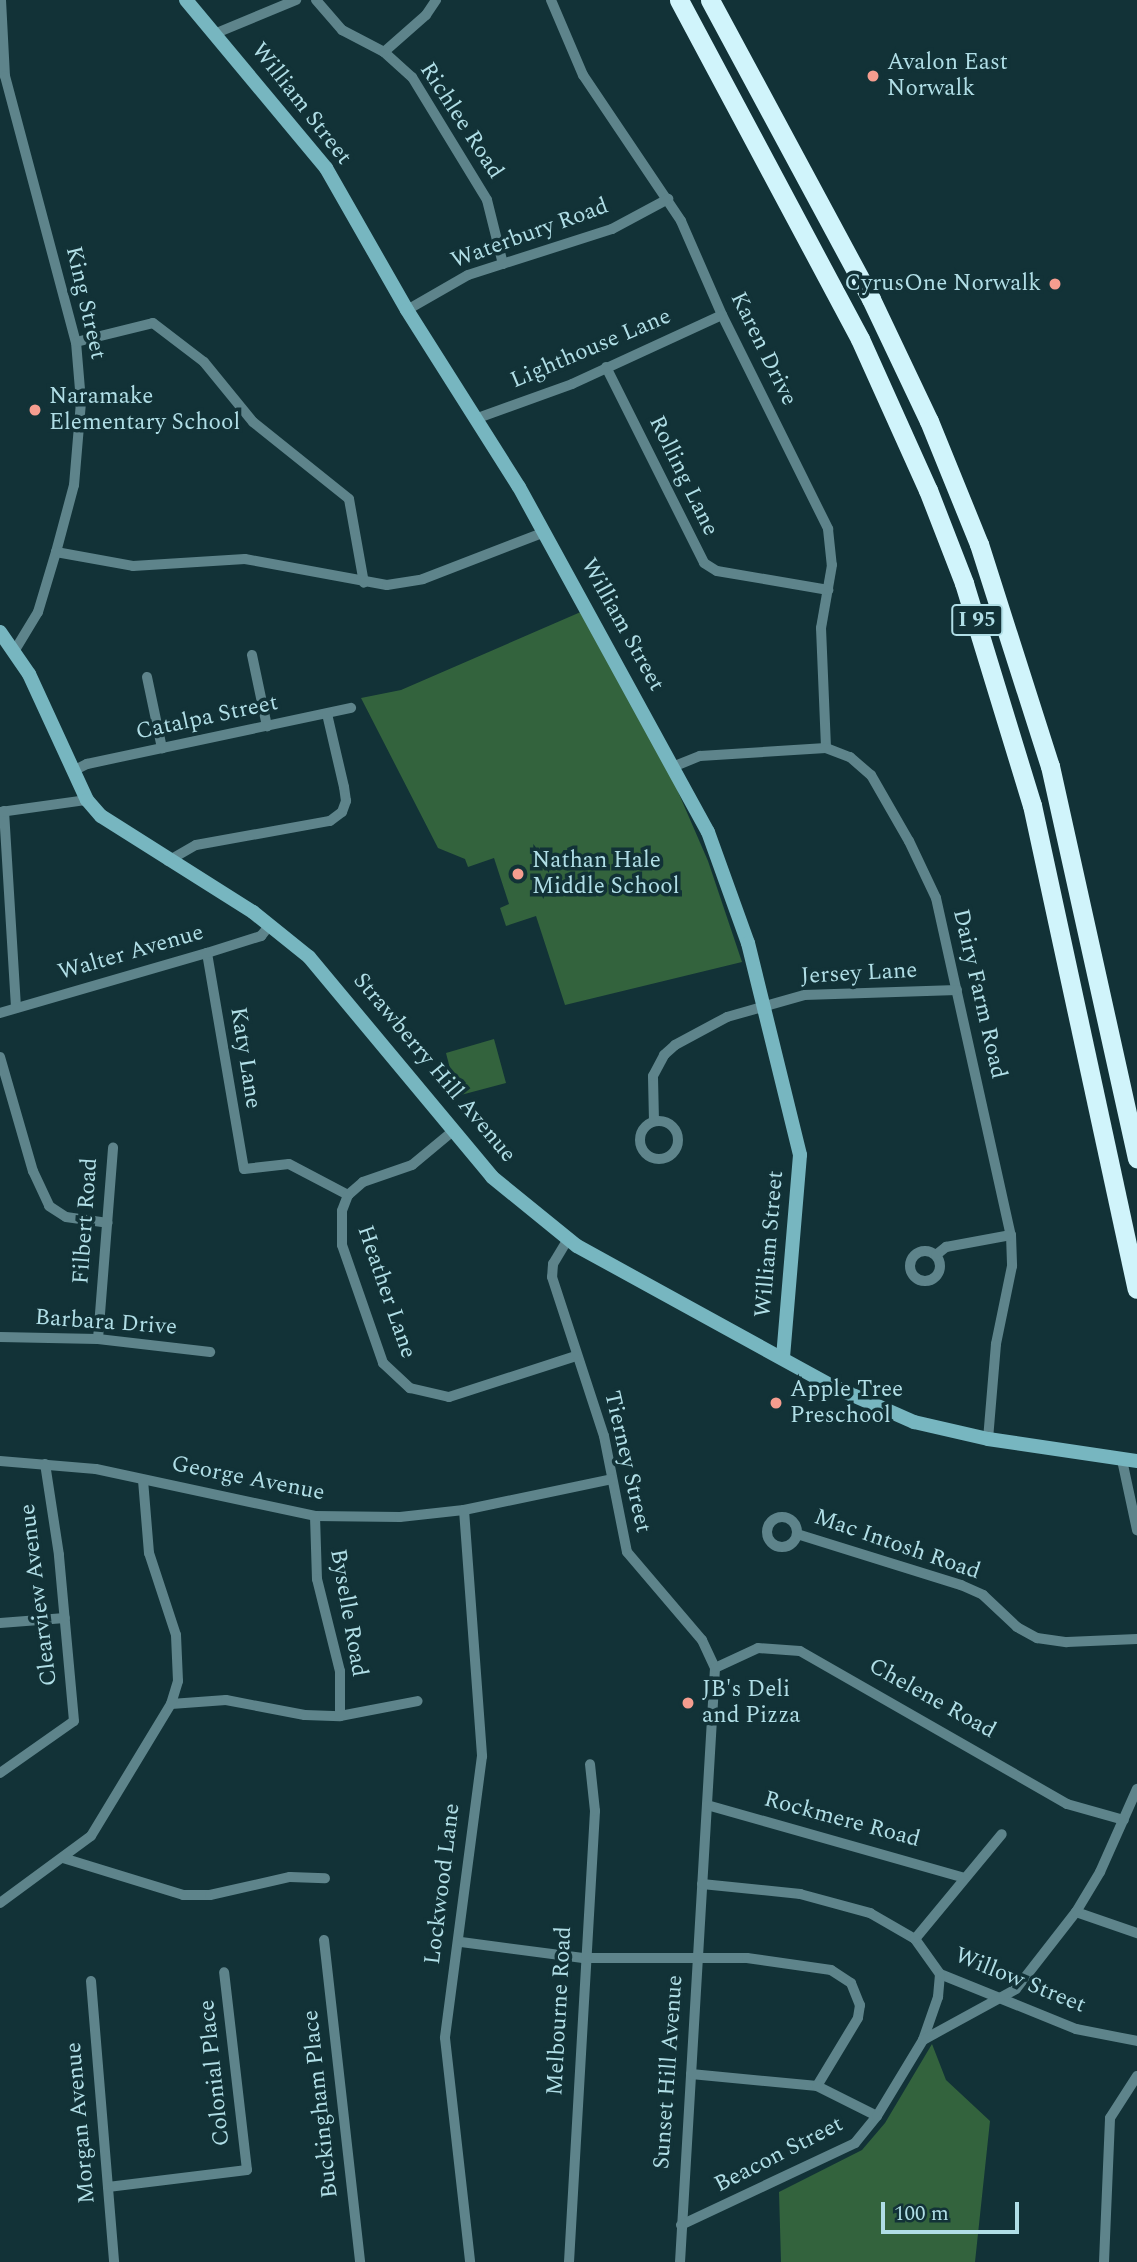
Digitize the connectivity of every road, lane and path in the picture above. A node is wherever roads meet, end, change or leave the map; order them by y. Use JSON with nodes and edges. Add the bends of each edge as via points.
{"nodes":[{"id":1,"x":1,"y":0,"type":"edge"},
{"id":2,"x":186,"y":0,"type":"edge"},
{"id":3,"x":296,"y":0,"type":"edge"},
{"id":4,"x":316,"y":0,"type":"edge"},
{"id":5,"x":436,"y":0,"type":"edge"},
{"id":6,"x":551,"y":0,"type":"edge"},
{"id":7,"x":679,"y":0,"type":"edge"},
{"id":8,"x":710,"y":0,"type":"edge"},
{"id":9,"x":214,"y":34,"type":"junction"},
{"id":10,"x":384,"y":52,"type":"junction"},
{"id":11,"x":668,"y":199,"type":"junction"},
{"id":12,"x":503,"y":264,"type":"junction"},
{"id":13,"x":407,"y":310,"type":"junction"},
{"id":14,"x":722,"y":315,"type":"junction"},
{"id":15,"x":76,"y":342,"type":"junction"},
{"id":16,"x":606,"y":367,"type":"junction"},
{"id":17,"x":475,"y":418,"type":"junction"},
{"id":18,"x":545,"y":532,"type":"junction"},
{"id":19,"x":56,"y":552,"type":"junction"},
{"id":20,"x":364,"y":583,"type":"junction"},
{"id":21,"x":828,"y":590,"type":"junction"},
{"id":22,"x":0,"y":632,"type":"edge"},
{"id":23,"x":15,"y":650,"type":"junction"},
{"id":24,"x":252,"y":655,"type":"dead end"},
{"id":25,"x":148,"y":677,"type":"dead end"},
{"id":26,"x":351,"y":708,"type":"dead end"},
{"id":27,"x":327,"y":714,"type":"junction"},
{"id":28,"x":267,"y":726,"type":"junction"},
{"id":29,"x":162,"y":748,"type":"junction"},
{"id":30,"x":826,"y":748,"type":"junction"},
{"id":31,"x":675,"y":766,"type":"junction"},
{"id":32,"x":73,"y":771,"type":"junction"},
{"id":33,"x":87,"y":800,"type":"junction"},
{"id":34,"x":2,"y":811,"type":"edge"},
{"id":35,"x":168,"y":861,"type":"junction"},
{"id":36,"x":269,"y":926,"type":"junction"},
{"id":37,"x":208,"y":953,"type":"junction"},
{"id":38,"x":957,"y":990,"type":"junction"},
{"id":39,"x":764,"y":1006,"type":"junction"},
{"id":40,"x":16,"y":1008,"type":"junction"},
{"id":41,"x":0,"y":1013,"type":"edge"},
{"id":42,"x":0,"y":1057,"type":"edge"},
{"id":43,"x":654,"y":1121,"type":"dead end"},
{"id":44,"x":453,"y":1131,"type":"junction"},
{"id":45,"x":113,"y":1148,"type":"dead end"},
{"id":46,"x":1137,"y":1158,"type":"edge"},
{"id":47,"x":348,"y":1195,"type":"junction"},
{"id":48,"x":108,"y":1223,"type":"junction"},
{"id":49,"x":1011,"y":1235,"type":"junction"},
{"id":50,"x":568,"y":1239,"type":"junction"},
{"id":51,"x":936,"y":1255,"type":"dead end"},
{"id":52,"x":1137,"y":1289,"type":"edge"},
{"id":53,"x":0,"y":1337,"type":"edge"},
{"id":54,"x":98,"y":1339,"type":"junction"},
{"id":55,"x":210,"y":1352,"type":"dead end"},
{"id":56,"x":576,"y":1356,"type":"junction"},
{"id":57,"x":783,"y":1358,"type":"junction"},
{"id":58,"x":988,"y":1439,"type":"junction"},
{"id":59,"x":1130,"y":1460,"type":"edge"},
{"id":60,"x":0,"y":1461,"type":"edge"},
{"id":61,"x":45,"y":1464,"type":"junction"},
{"id":62,"x":612,"y":1479,"type":"junction"},
{"id":63,"x":143,"y":1480,"type":"junction"},
{"id":64,"x":464,"y":1510,"type":"junction"},
{"id":65,"x":315,"y":1516,"type":"junction"},
{"id":66,"x":1137,"y":1530,"type":"edge"},
{"id":67,"x":797,"y":1534,"type":"dead end"},
{"id":68,"x":65,"y":1618,"type":"junction"},
{"id":69,"x":0,"y":1623,"type":"edge"},
{"id":70,"x":1137,"y":1639,"type":"edge"},
{"id":71,"x":715,"y":1668,"type":"junction"},
{"id":72,"x":418,"y":1701,"type":"dead end"},
{"id":73,"x":171,"y":1704,"type":"junction"},
{"id":74,"x":340,"y":1716,"type":"junction"},
{"id":75,"x":590,"y":1764,"type":"dead end"},
{"id":76,"x":0,"y":1773,"type":"edge"},
{"id":77,"x":1137,"y":1789,"type":"edge"},
{"id":78,"x":707,"y":1805,"type":"junction"},
{"id":79,"x":1124,"y":1820,"type":"junction"},
{"id":80,"x":1002,"y":1834,"type":"dead end"},
{"id":81,"x":63,"y":1858,"type":"junction"},
{"id":82,"x":325,"y":1878,"type":"dead end"},
{"id":83,"x":965,"y":1878,"type":"junction"},
{"id":84,"x":702,"y":1884,"type":"junction"},
{"id":85,"x":0,"y":1903,"type":"edge"},
{"id":86,"x":1076,"y":1912,"type":"junction"},
{"id":87,"x":1137,"y":1933,"type":"edge"},
{"id":88,"x":915,"y":1939,"type":"junction"},
{"id":89,"x":324,"y":1940,"type":"dead end"},
{"id":90,"x":461,"y":1942,"type":"junction"},
{"id":91,"x":698,"y":1956,"type":"junction"},
{"id":92,"x":583,"y":1958,"type":"junction"},
{"id":93,"x":224,"y":1972,"type":"dead end"},
{"id":94,"x":940,"y":1974,"type":"junction"},
{"id":95,"x":91,"y":1980,"type":"dead end"},
{"id":96,"x":1002,"y":1998,"type":"junction"},
{"id":97,"x":923,"y":2040,"type":"junction"},
{"id":98,"x":1137,"y":2041,"type":"edge"},
{"id":99,"x":691,"y":2074,"type":"junction"},
{"id":100,"x":1137,"y":2076,"type":"edge"},
{"id":101,"x":817,"y":2085,"type":"junction"},
{"id":102,"x":877,"y":2116,"type":"junction"},
{"id":103,"x":108,"y":2187,"type":"junction"},
{"id":104,"x":681,"y":2225,"type":"junction"},
{"id":105,"x":114,"y":2262,"type":"edge"},
{"id":106,"x":360,"y":2262,"type":"edge"},
{"id":107,"x":470,"y":2262,"type":"edge"},
{"id":108,"x":569,"y":2262,"type":"edge"},
{"id":109,"x":680,"y":2262,"type":"edge"},
{"id":110,"x":1104,"y":2262,"type":"edge"}],
"edges":[{"from":1,"to":15,"type":"street","name":"King Street","via":[[5,76]]},
{"from":2,"to":9,"type":"street","name":"William Street"},
{"from":3,"to":9,"type":"street"},
{"from":4,"to":10,"type":"street","name":"Richlee Road","via":[[342,30]]},
{"from":5,"to":10,"type":"street","via":[[426,15]]},
{"from":6,"to":11,"type":"street","name":"Karen Drive","via":[[583,75]]},
{"from":7,"to":52,"type":"highway","number":"I 95","via":[[875,370],[975,615],[1040,838]]},
{"from":8,"to":46,"type":"highway","number":"I 95","via":[[876,309],[979,544],[1050,765]]},
{"from":9,"to":13,"type":"street","name":"William Street","via":[[326,168]]},
{"from":10,"to":12,"type":"street","name":"Richlee Road","via":[[412,77],[488,200]]},
{"from":11,"to":12,"type":"street","name":"Waterbury Road","via":[[612,229]]},
{"from":11,"to":14,"type":"street","name":"Karen Drive"},
{"from":12,"to":13,"type":"street","name":"Waterbury Road","via":[[468,275]]},
{"from":13,"to":17,"type":"street","name":"William Street"},
{"from":14,"to":16,"type":"street","name":"Lighthouse Lane"},
{"from":14,"to":21,"type":"street","name":"Karen Drive","via":[[828,529],[832,565]]},
{"from":15,"to":19,"type":"street","name":"King Street","via":[[81,433],[74,485]]},
{"from":15,"to":20,"type":"street","via":[[153,323],[204,362],[253,422],[349,499]]},
{"from":16,"to":17,"type":"street","name":"Lighthouse Lane"},
{"from":16,"to":21,"type":"street","name":"Rolling Lane","via":[[704,563],[717,571]]},
{"from":17,"to":18,"type":"street","name":"William Street"},
{"from":18,"to":20,"type":"street","via":[[423,579]]},
{"from":18,"to":31,"type":"street","name":"William Street"},
{"from":19,"to":20,"type":"street","via":[[133,566],[245,559]]},
{"from":19,"to":23,"type":"street","name":"King Street","via":[[38,612]]},
{"from":21,"to":30,"type":"street","name":"Karen Drive","via":[[821,628]]},
{"from":22,"to":23,"type":"street","name":"Strawberry Hill Avenue"},
{"from":23,"to":32,"type":"street","name":"Strawberry Hill Avenue"},
{"from":24,"to":28,"type":"street"},
{"from":25,"to":29,"type":"street"},
{"from":26,"to":27,"type":"street","name":"Catalpa Street"},
{"from":27,"to":28,"type":"street","name":"Catalpa Street"},
{"from":27,"to":35,"type":"street","via":[[344,786],[342,811],[330,821],[196,845]]},
{"from":28,"to":29,"type":"street","name":"Catalpa Street"},
{"from":29,"to":32,"type":"street","name":"Catalpa Street"},
{"from":30,"to":31,"type":"street","name":"Dairy Farm Road","via":[[700,756]]},
{"from":30,"to":38,"type":"street","name":"Dairy Farm Road","via":[[850,757],[871,775],[909,841],[936,898]]},
{"from":31,"to":39,"type":"street","name":"William Street","via":[[729,887]]},
{"from":32,"to":33,"type":"street","name":"Strawberry Hill Avenue"},
{"from":33,"to":34,"type":"street"},
{"from":33,"to":35,"type":"street","name":"Strawberry Hill Avenue","via":[[121,832]]},
{"from":34,"to":40,"type":"street"},
{"from":35,"to":36,"type":"street","name":"Strawberry Hill Avenue"},
{"from":36,"to":37,"type":"street","name":"Walter Avenue","via":[[261,936]]},
{"from":36,"to":44,"type":"street","name":"Strawberry Hill Avenue","via":[[336,984]]},
{"from":37,"to":40,"type":"street","name":"Walter Avenue"},
{"from":37,"to":47,"type":"street","name":"Katy Lane","via":[[244,1169],[289,1164]]},
{"from":38,"to":39,"type":"street","name":"Jersey Lane","via":[[845,991]]},
{"from":38,"to":49,"type":"street","name":"Dairy Farm Road"},
{"from":39,"to":43,"type":"street","name":"Jersey Lane","via":[[727,1017],[664,1055],[653,1076]]},
{"from":39,"to":57,"type":"street","name":"William Street","via":[[800,1155]]},
{"from":40,"to":41,"type":"street","name":"Walter Avenue"},
{"from":42,"to":48,"type":"street","via":[[33,1171],[49,1206],[66,1217]]},
{"from":44,"to":47,"type":"street","via":[[412,1165],[372,1177]]},
{"from":44,"to":50,"type":"street","name":"Strawberry Hill Avenue","via":[[492,1177]]},
{"from":45,"to":48,"type":"street","name":"Filbert Road"},
{"from":47,"to":56,"type":"street","name":"Heather Lane","via":[[339,1228],[342,1245],[383,1363],[393,1377],[429,1395],[449,1397]]},
{"from":48,"to":54,"type":"street","name":"Filbert Road"},
{"from":49,"to":51,"type":"street","via":[[946,1247]]},
{"from":49,"to":58,"type":"street","name":"Dairy Farm Road","via":[[1012,1266],[996,1344]]},
{"from":50,"to":56,"type":"street","name":"Tierney Street","via":[[555,1259],[552,1277]]},
{"from":50,"to":57,"type":"street","name":"Strawberry Hill Avenue"},
{"from":53,"to":54,"type":"street","name":"Barbara Drive"},
{"from":54,"to":55,"type":"street","name":"Barbara Drive"},
{"from":56,"to":62,"type":"street","name":"Tierney Street","via":[[604,1436]]},
{"from":57,"to":58,"type":"street","name":"Strawberry Hill Avenue","via":[[883,1409]]},
{"from":58,"to":59,"type":"street","name":"Strawberry Hill Avenue"},
{"from":59,"to":66,"type":"street"},
{"from":60,"to":61,"type":"street","name":"George Avenue"},
{"from":61,"to":63,"type":"street","name":"George Avenue"},
{"from":61,"to":68,"type":"street","name":"Clearview Avenue"},
{"from":62,"to":64,"type":"street","name":"George Avenue"},
{"from":62,"to":71,"type":"street","name":"Tierney Street","via":[[627,1552],[702,1640]]},
{"from":63,"to":65,"type":"street","name":"George Avenue"},
{"from":63,"to":73,"type":"street","via":[[149,1553],[176,1635],[178,1681]]},
{"from":64,"to":65,"type":"street","name":"George Avenue","via":[[400,1517]]},
{"from":64,"to":90,"type":"street","name":"Lockwood Lane","via":[[483,1733]]},
{"from":65,"to":74,"type":"street","name":"Byselle Road","via":[[317,1578],[340,1671]]},
{"from":67,"to":70,"type":"street","name":"Mac Intosh Road","via":[[961,1585],[983,1595],[1017,1627],[1037,1638],[1067,1642]]},
{"from":68,"to":69,"type":"street"},
{"from":68,"to":76,"type":"street","name":"Clearview Avenue","via":[[74,1721]]},
{"from":71,"to":78,"type":"street"},
{"from":71,"to":79,"type":"street","name":"Chelene Road","via":[[758,1648],[800,1651],[1067,1804]]},
{"from":72,"to":74,"type":"street"},
{"from":73,"to":74,"type":"street","via":[[226,1700],[305,1715]]},
{"from":73,"to":81,"type":"street","via":[[106,1816]]},
{"from":75,"to":92,"type":"street","name":"Melbourne Road","via":[[595,1811]]},
{"from":77,"to":79,"type":"street","name":"Beacon Street"},
{"from":78,"to":83,"type":"street","name":"Rockmere Road"},
{"from":78,"to":84,"type":"street"},
{"from":79,"to":86,"type":"street","name":"Beacon Street"},
{"from":80,"to":83,"type":"street"},
{"from":81,"to":82,"type":"street","via":[[183,1895],[210,1895],[290,1877]]},
{"from":81,"to":85,"type":"street"},
{"from":83,"to":88,"type":"street"},
{"from":84,"to":88,"type":"street","name":"Willow Street","via":[[834,1900],[870,1913]]},
{"from":84,"to":91,"type":"street","name":"Sunset Hill Avenue"},
{"from":86,"to":87,"type":"street"},
{"from":86,"to":96,"type":"street","name":"Beacon Street","via":[[1016,1989]]},
{"from":88,"to":94,"type":"street","name":"Willow Street"},
{"from":89,"to":106,"type":"street","name":"Buckingham Place"},
{"from":90,"to":92,"type":"street"},
{"from":90,"to":107,"type":"street","name":"Lockwood Lane","via":[[446,2002],[445,2038]]},
{"from":91,"to":92,"type":"street"},
{"from":91,"to":99,"type":"street","name":"Sunset Hill Avenue"},
{"from":91,"to":101,"type":"street","via":[[809,1965],[831,1970],[850,1983],[860,2005],[858,2018]]},
{"from":92,"to":108,"type":"street","name":"Melbourne Road"},
{"from":93,"to":103,"type":"street","name":"Colonial Place","via":[[247,2170]]},
{"from":94,"to":96,"type":"street","name":"Willow Street"},
{"from":94,"to":97,"type":"street","via":[[938,1997]]},
{"from":95,"to":103,"type":"street","name":"Morgan Avenue"},
{"from":96,"to":97,"type":"street","name":"Beacon Street"},
{"from":96,"to":98,"type":"street","name":"Willow Street","via":[[1076,2029]]},
{"from":97,"to":102,"type":"street","name":"Beacon Street"},
{"from":99,"to":101,"type":"street"},
{"from":99,"to":104,"type":"street","name":"Sunset Hill Avenue"},
{"from":100,"to":110,"type":"street","via":[[1109,2126]]},
{"from":101,"to":102,"type":"street"},
{"from":102,"to":104,"type":"street","name":"Beacon Street","via":[[841,2152]]},
{"from":103,"to":105,"type":"street","name":"Morgan Avenue"},
{"from":104,"to":109,"type":"street","name":"Sunset Hill Avenue"}]}
